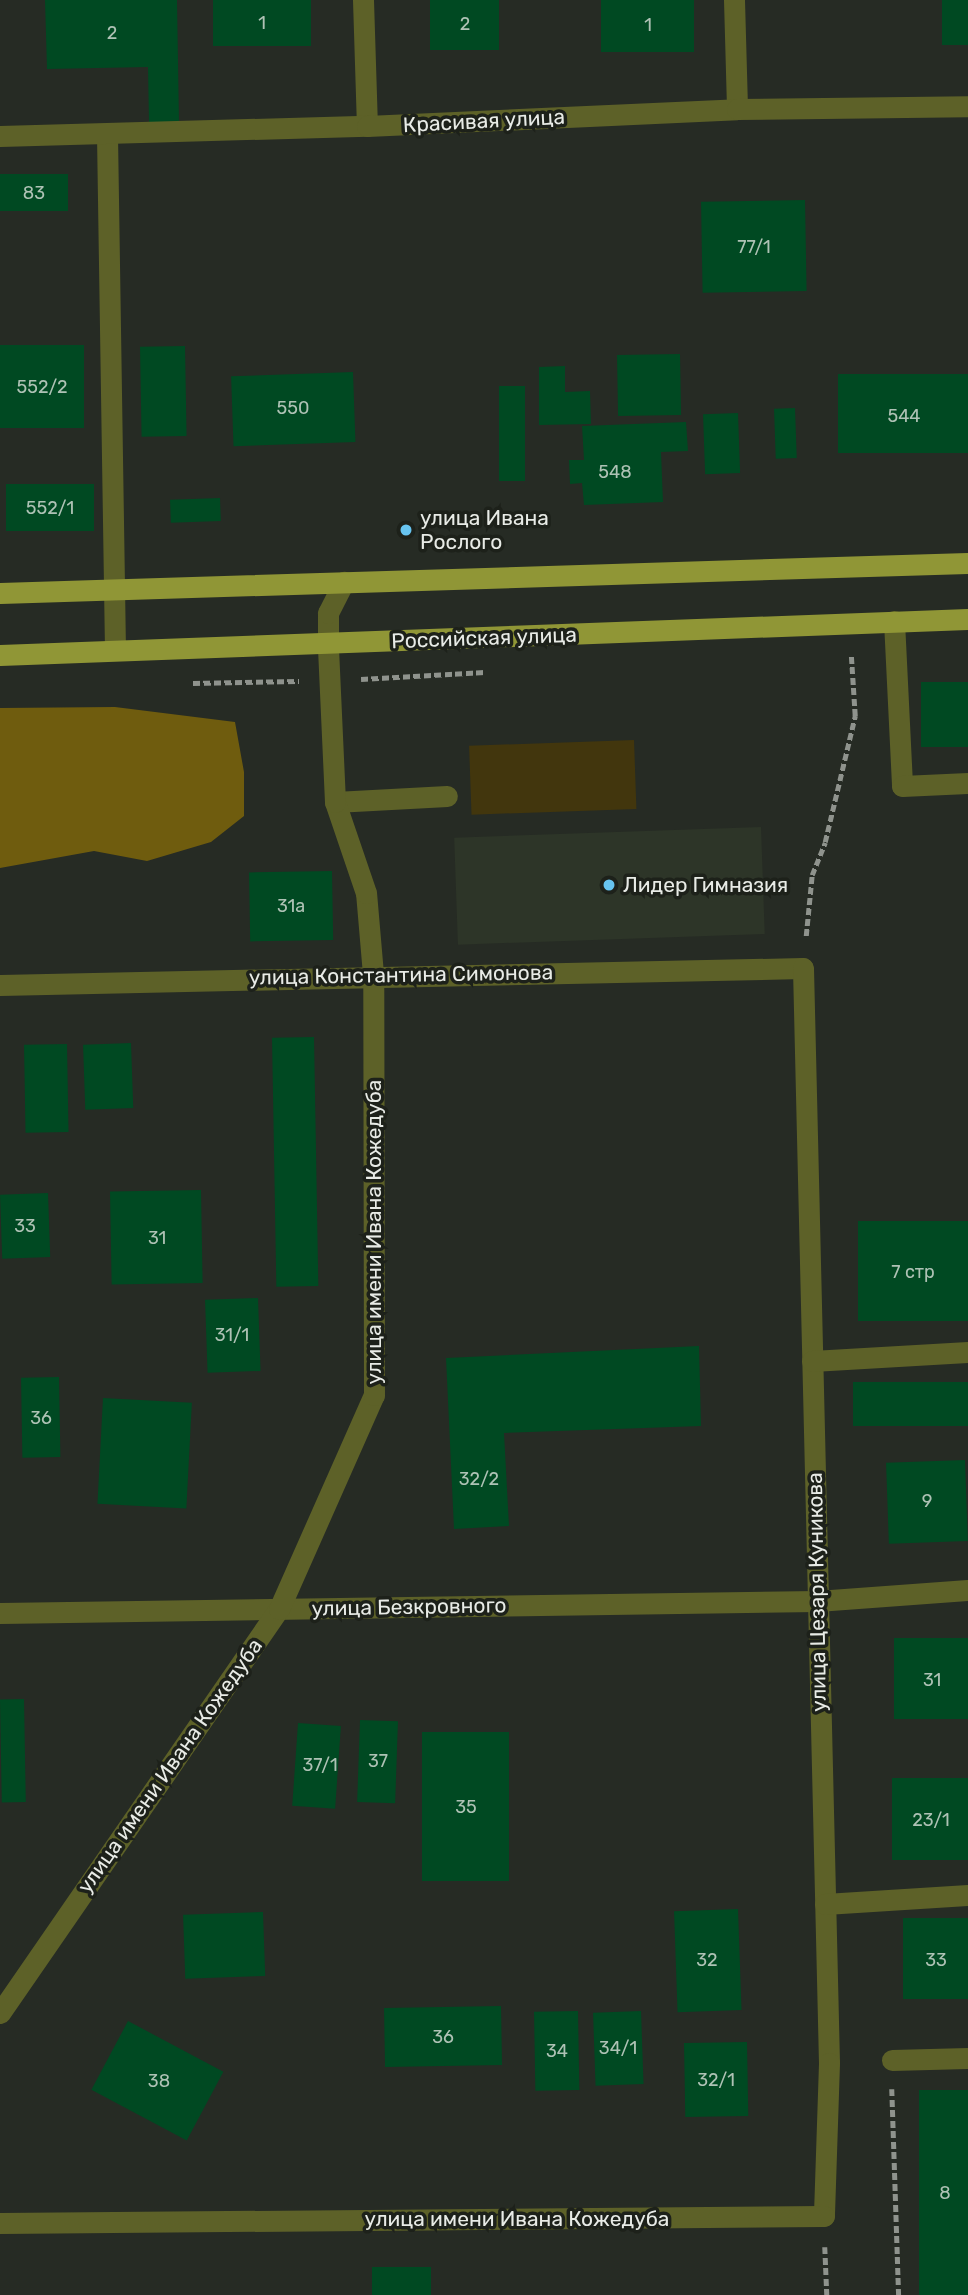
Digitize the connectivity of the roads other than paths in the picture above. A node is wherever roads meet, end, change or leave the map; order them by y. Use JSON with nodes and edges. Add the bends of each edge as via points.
{"nodes":[{"id":1,"x":363,"y":0,"type":"edge"},
{"id":2,"x":734,"y":0,"type":"edge"},
{"id":3,"x":968,"y":106,"type":"edge"},
{"id":4,"x":737,"y":109,"type":"junction"},
{"id":5,"x":367,"y":126,"type":"junction"},
{"id":6,"x":107,"y":135,"type":"junction"},
{"id":7,"x":0,"y":136,"type":"edge"},
{"id":8,"x":968,"y":563,"type":"edge"},
{"id":9,"x":344,"y":582,"type":"junction"},
{"id":10,"x":114,"y":589,"type":"junction"},
{"id":11,"x":0,"y":593,"type":"edge"},
{"id":12,"x":968,"y":620,"type":"edge"},
{"id":13,"x":894,"y":621,"type":"junction"},
{"id":14,"x":328,"y":645,"type":"junction"},
{"id":15,"x":114,"y":650,"type":"junction"},
{"id":16,"x":0,"y":655,"type":"edge"},
{"id":17,"x":968,"y":783,"type":"edge"},
{"id":18,"x":447,"y":796,"type":"dead end"},
{"id":19,"x":335,"y":802,"type":"junction"},
{"id":20,"x":803,"y":968,"type":"joint"},
{"id":21,"x":373,"y":974,"type":"junction"},
{"id":22,"x":0,"y":985,"type":"edge"},
{"id":23,"x":968,"y":1352,"type":"edge"},
{"id":24,"x":812,"y":1361,"type":"junction"},
{"id":25,"x":968,"y":1590,"type":"edge"},
{"id":26,"x":817,"y":1601,"type":"junction"},
{"id":27,"x":279,"y":1609,"type":"junction"},
{"id":28,"x":0,"y":1613,"type":"edge"},
{"id":29,"x":968,"y":1895,"type":"edge"},
{"id":30,"x":825,"y":1904,"type":"junction"},
{"id":31,"x":0,"y":2013,"type":"edge"},
{"id":32,"x":968,"y":2058,"type":"edge"},
{"id":33,"x":892,"y":2060,"type":"road end"},
{"id":34,"x":824,"y":2216,"type":"joint"},
{"id":35,"x":0,"y":2222,"type":"edge"}],
"edges":[{"from":1,"to":5,"type":"street"},
{"from":2,"to":4,"type":"street"},
{"from":3,"to":4,"type":"street","name":"Красивая улица"},
{"from":4,"to":5,"type":"street","name":"Красивая улица"},
{"from":5,"to":6,"type":"street","name":"Красивая улица"},
{"from":6,"to":7,"type":"street","name":"Красивая улица"},
{"from":6,"to":10,"type":"street"},
{"from":8,"to":9,"type":"main road"},
{"from":9,"to":10,"type":"main road"},
{"from":9,"to":14,"type":"street","name":"улица имени Ивана Кожедуба","via":[[328,613]]},
{"from":10,"to":11,"type":"main road"},
{"from":10,"to":15,"type":"street"},
{"from":12,"to":13,"type":"main road","name":"Российская улица"},
{"from":13,"to":14,"type":"main road","name":"Российская улица"},
{"from":13,"to":17,"type":"street","via":[[902,786]]},
{"from":14,"to":15,"type":"main road","name":"Российская улица"},
{"from":14,"to":19,"type":"street","name":"улица имени Ивана Кожедуба"},
{"from":15,"to":16,"type":"main road","name":"Российская улица"},
{"from":18,"to":19,"type":"street"},
{"from":19,"to":21,"type":"street","name":"улица имени Ивана Кожедуба","via":[[366,893]]},
{"from":20,"to":21,"type":"street","name":"улица Константина Симонова"},
{"from":20,"to":24,"type":"street","name":"улица Цезаря Куникова"},
{"from":21,"to":22,"type":"street","name":"улица Константина Симонова"},
{"from":21,"to":27,"type":"street","name":"улица имени Ивана Кожедуба","via":[[374,1395]]},
{"from":23,"to":24,"type":"street"},
{"from":24,"to":26,"type":"street","name":"улица Цезаря Куникова"},
{"from":25,"to":26,"type":"street","name":"улица Безкровного"},
{"from":26,"to":27,"type":"street","name":"улица Безкровного"},
{"from":26,"to":30,"type":"street","name":"улица Цезаря Куникова"},
{"from":27,"to":28,"type":"street","name":"улица Безкровного"},
{"from":27,"to":31,"type":"street","name":"улица имени Ивана Кожедуба"},
{"from":29,"to":30,"type":"street"},
{"from":30,"to":34,"type":"street","name":"улица Цезаря Куникова","via":[[829,2063]]},
{"from":32,"to":33,"type":"street"},
{"from":34,"to":35,"type":"street","name":"улица имени Ивана Кожедуба"}]}
